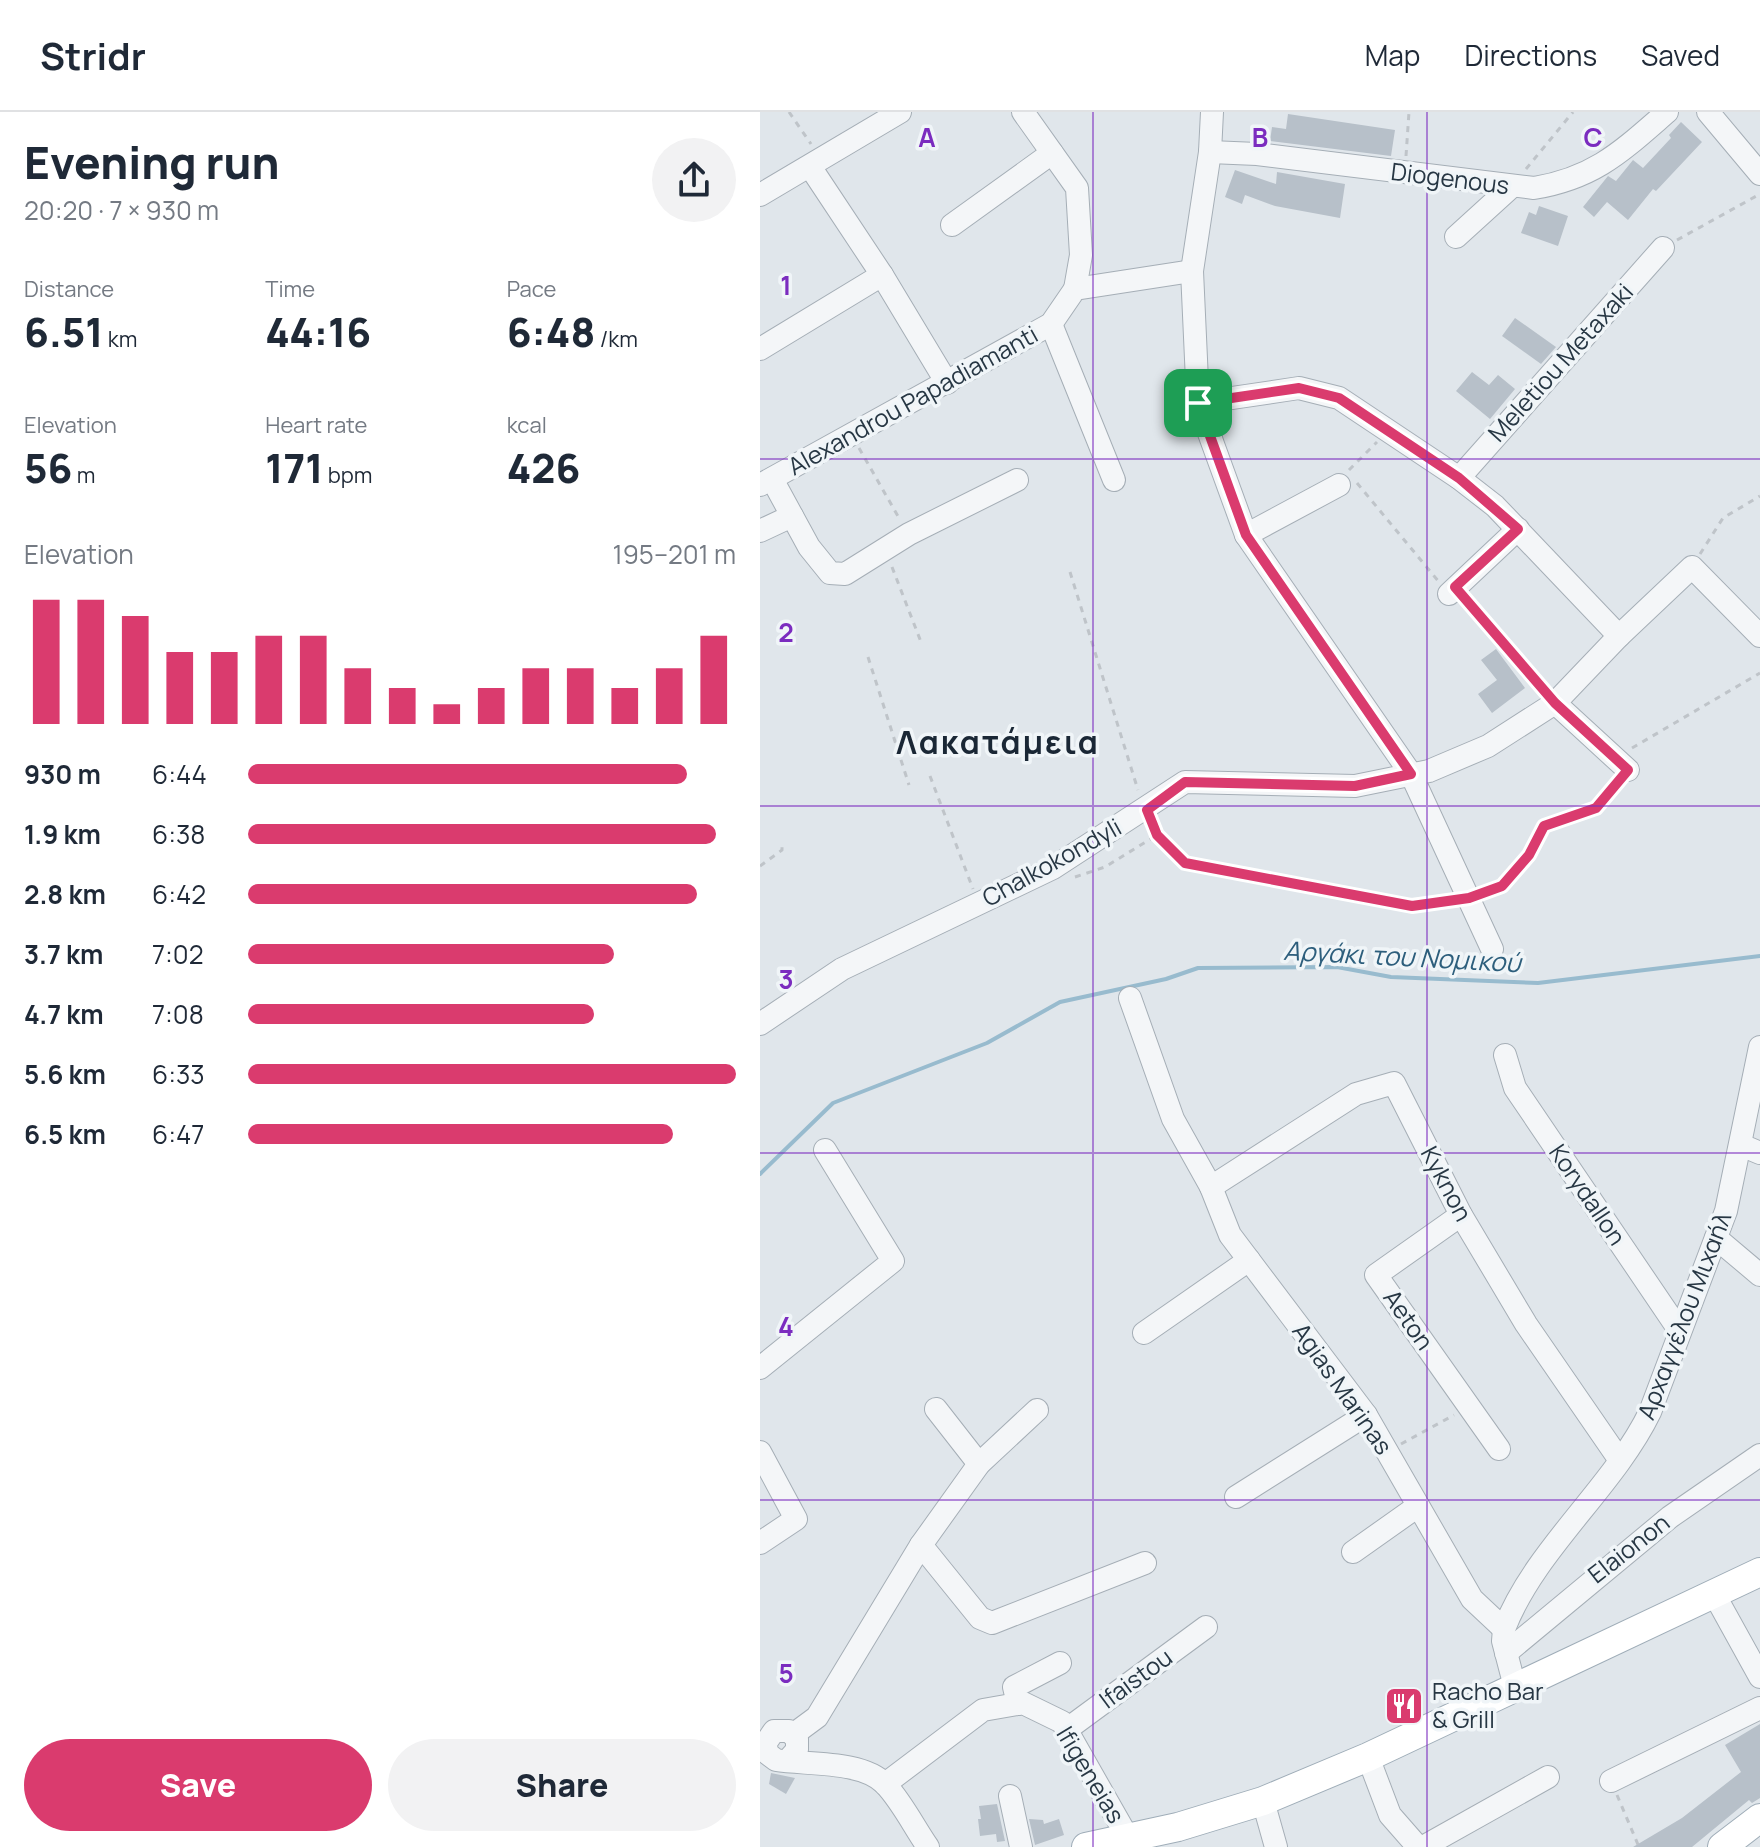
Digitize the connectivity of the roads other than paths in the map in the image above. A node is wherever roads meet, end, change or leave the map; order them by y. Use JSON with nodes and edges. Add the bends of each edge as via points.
{"nodes":[{"id":1,"x":900,"y":112,"type":"edge"},
{"id":2,"x":1212,"y":112,"type":"edge"},
{"id":3,"x":1667,"y":112,"type":"edge"},
{"id":4,"x":1708,"y":112,"type":"edge"},
{"id":5,"x":1028,"y":114,"type":"edge"},
{"id":6,"x":1210,"y":152,"type":"junction"},
{"id":7,"x":1052,"y":153,"type":"junction"},
{"id":8,"x":816,"y":164,"type":"junction"},
{"id":9,"x":1760,"y":174,"type":"edge"},
{"id":10,"x":1511,"y":187,"type":"junction"},
{"id":11,"x":760,"y":195,"type":"edge"},
{"id":12,"x":952,"y":225,"type":"dead end"},
{"id":13,"x":1456,"y":237,"type":"dead end"},
{"id":14,"x":1663,"y":248,"type":"road end"},
{"id":15,"x":1192,"y":271,"type":"junction"},
{"id":16,"x":882,"y":275,"type":"junction"},
{"id":17,"x":1075,"y":289,"type":"junction"},
{"id":18,"x":1051,"y":324,"type":"junction"},
{"id":19,"x":760,"y":349,"type":"edge"},
{"id":20,"x":947,"y":383,"type":"junction"},
{"id":21,"x":1198,"y":403,"type":"junction"},
{"id":22,"x":1459,"y":478,"type":"junction"},
{"id":23,"x":1017,"y":480,"type":"dead end"},
{"id":24,"x":1114,"y":480,"type":"dead end"},
{"id":25,"x":766,"y":482,"type":"edge"},
{"id":26,"x":1339,"y":485,"type":"dead end"},
{"id":27,"x":792,"y":516,"type":"junction"},
{"id":28,"x":1518,"y":529,"type":"junction"},
{"id":29,"x":760,"y":531,"type":"edge"},
{"id":30,"x":1246,"y":535,"type":"junction"},
{"id":31,"x":1452,"y":590,"type":"road end"},
{"id":32,"x":1619,"y":636,"type":"junction"},
{"id":33,"x":1760,"y":636,"type":"edge"},
{"id":34,"x":1555,"y":703,"type":"junction"},
{"id":35,"x":1622,"y":764,"type":"road end"},
{"id":36,"x":1411,"y":774,"type":"junction"},
{"id":37,"x":1492,"y":949,"type":"dead end"},
{"id":38,"x":1130,"y":998,"type":"dead end"},
{"id":39,"x":760,"y":1024,"type":"edge"},
{"id":40,"x":1760,"y":1047,"type":"edge"},
{"id":41,"x":1505,"y":1055,"type":"dead end"},
{"id":42,"x":1750,"y":1149,"type":"edge"},
{"id":43,"x":825,"y":1150,"type":"dead end"},
{"id":44,"x":1211,"y":1187,"type":"junction"},
{"id":45,"x":1461,"y":1215,"type":"junction"},
{"id":46,"x":1716,"y":1238,"type":"junction"},
{"id":47,"x":1249,"y":1260,"type":"junction"},
{"id":48,"x":1760,"y":1275,"type":"edge"},
{"id":49,"x":1679,"y":1330,"type":"junction"},
{"id":50,"x":1144,"y":1333,"type":"dead end"},
{"id":51,"x":760,"y":1368,"type":"edge"},
{"id":52,"x":936,"y":1409,"type":"dead end"},
{"id":53,"x":1037,"y":1410,"type":"dead end"},
{"id":54,"x":1366,"y":1415,"type":"junction"},
{"id":55,"x":1499,"y":1449,"type":"dead end"},
{"id":56,"x":760,"y":1452,"type":"edge"},
{"id":57,"x":1760,"y":1455,"type":"edge"},
{"id":58,"x":1619,"y":1459,"type":"junction"},
{"id":59,"x":979,"y":1464,"type":"junction"},
{"id":60,"x":1236,"y":1497,"type":"dead end"},
{"id":61,"x":1418,"y":1506,"type":"junction"},
{"id":62,"x":760,"y":1543,"type":"edge"},
{"id":63,"x":921,"y":1545,"type":"junction"},
{"id":64,"x":1353,"y":1552,"type":"dead end"},
{"id":65,"x":1145,"y":1563,"type":"dead end"},
{"id":66,"x":1760,"y":1572,"type":"edge"},
{"id":67,"x":1713,"y":1592,"type":"junction"},
{"id":68,"x":1206,"y":1627,"type":"dead end"},
{"id":69,"x":1504,"y":1629,"type":"junction"},
{"id":70,"x":1506,"y":1653,"type":"junction"},
{"id":71,"x":1060,"y":1663,"type":"dead end"},
{"id":72,"x":1760,"y":1677,"type":"edge"},
{"id":73,"x":1515,"y":1687,"type":"junction"},
{"id":74,"x":1018,"y":1704,"type":"junction"},
{"id":75,"x":1760,"y":1708,"type":"edge"},
{"id":76,"x":1066,"y":1730,"type":"junction"},
{"id":77,"x":777,"y":1741,"type":"edge"},
{"id":78,"x":1368,"y":1757,"type":"junction"},
{"id":79,"x":1548,"y":1777,"type":"dead end"},
{"id":80,"x":1611,"y":1781,"type":"road end"},
{"id":81,"x":885,"y":1784,"type":"junction"},
{"id":82,"x":1010,"y":1796,"type":"dead end"},
{"id":83,"x":1263,"y":1801,"type":"junction"},
{"id":84,"x":1760,"y":1818,"type":"edge"},
{"id":85,"x":1760,"y":1836,"type":"edge"},
{"id":86,"x":1147,"y":1839,"type":"edge"},
{"id":87,"x":928,"y":1847,"type":"edge"},
{"id":88,"x":1021,"y":1847,"type":"edge"},
{"id":89,"x":1086,"y":1847,"type":"edge"},
{"id":90,"x":1276,"y":1847,"type":"edge"},
{"id":91,"x":1420,"y":1847,"type":"edge"},
{"id":92,"x":1722,"y":1847,"type":"edge"},
{"id":93,"x":1746,"y":1847,"type":"edge"}],
"edges":[{"from":1,"to":8,"type":"street"},
{"from":2,"to":6,"type":"street"},
{"from":3,"to":10,"type":"street","name":"Diogenous","via":[[1610,162],[1588,174],[1552,185]]},
{"from":4,"to":9,"type":"street"},
{"from":5,"to":7,"type":"street"},
{"from":6,"to":10,"type":"street","name":"Diogenous"},
{"from":6,"to":15,"type":"street"},
{"from":7,"to":12,"type":"street"},
{"from":7,"to":17,"type":"street","via":[[1077,188],[1081,255]]},
{"from":8,"to":11,"type":"street"},
{"from":8,"to":16,"type":"street"},
{"from":10,"to":13,"type":"street"},
{"from":14,"to":22,"type":"street","name":"Meletiou Metaxaki"},
{"from":15,"to":17,"type":"street"},
{"from":15,"to":21,"type":"street"},
{"from":16,"to":19,"type":"street"},
{"from":16,"to":20,"type":"street"},
{"from":17,"to":18,"type":"street","name":"Alexandrou Papadiamanti"},
{"from":18,"to":20,"type":"street","name":"Alexandrou Papadiamanti"},
{"from":18,"to":24,"type":"street"},
{"from":20,"to":25,"type":"street","name":"Alexandrou Papadiamanti"},
{"from":21,"to":22,"type":"street","via":[[1299,388],[1339,398]]},
{"from":21,"to":30,"type":"street"},
{"from":22,"to":28,"type":"street"},
{"from":23,"to":27,"type":"street","via":[[909,534],[845,574],[830,573]]},
{"from":25,"to":27,"type":"street"},
{"from":26,"to":30,"type":"street"},
{"from":27,"to":29,"type":"street"},
{"from":28,"to":31,"type":"street"},
{"from":28,"to":32,"type":"street"},
{"from":30,"to":36,"type":"street"},
{"from":32,"to":33,"type":"street","name":"Chalkokondyli","via":[[1692,567]]},
{"from":32,"to":34,"type":"street","name":"Chalkokondyli"},
{"from":34,"to":35,"type":"street"},
{"from":34,"to":36,"type":"street","name":"Chalkokondyli","via":[[1488,746]]},
{"from":36,"to":37,"type":"street"},
{"from":36,"to":39,"type":"street","name":"Chalkokondyli","via":[[1355,786],[1185,782],[1053,868],[842,969]]},
{"from":38,"to":44,"type":"street","name":"Agias Marinas","via":[[1173,1119]]},
{"from":40,"to":42,"type":"street","name":"Αρχαγγέλου Μιχαήλ"},
{"from":41,"to":49,"type":"street","name":"Korydallon","via":[[1515,1088]]},
{"from":42,"to":46,"type":"street","name":"Αρχαγγέλου Μιχαήλ"},
{"from":43,"to":51,"type":"street","via":[[893,1261]]},
{"from":44,"to":45,"type":"street","name":"Kyknon","via":[[1356,1094],[1394,1083]]},
{"from":44,"to":47,"type":"street","name":"Agias Marinas","via":[[1230,1235]]},
{"from":45,"to":55,"type":"street","name":"Aeton","via":[[1376,1275]]},
{"from":45,"to":58,"type":"street","name":"Kyknon","via":[[1526,1324]]},
{"from":46,"to":48,"type":"street"},
{"from":46,"to":49,"type":"street","name":"Αρχαγγέλου Μιχαήλ"},
{"from":47,"to":50,"type":"street"},
{"from":47,"to":54,"type":"street","name":"Agias Marinas"},
{"from":49,"to":58,"type":"street","name":"Αρχαγγέλου Μιχαήλ","via":[[1650,1412]]},
{"from":52,"to":59,"type":"street"},
{"from":53,"to":59,"type":"street"},
{"from":54,"to":60,"type":"street"},
{"from":54,"to":61,"type":"street","name":"Agias Marinas"},
{"from":56,"to":62,"type":"street","via":[[796,1519]]},
{"from":57,"to":70,"type":"street","name":"Elaionon","via":[[1670,1517]]},
{"from":58,"to":69,"type":"street","name":"Αρχαγγέλου Μιχαήλ"},
{"from":59,"to":63,"type":"street"},
{"from":61,"to":64,"type":"street"},
{"from":61,"to":69,"type":"street","name":"Agias Marinas","via":[[1472,1599]]},
{"from":63,"to":65,"type":"street","via":[[980,1618],[992,1623]]},
{"from":63,"to":77,"type":"street","via":[[817,1717]]},
{"from":66,"to":67,"type":"main road"},
{"from":67,"to":72,"type":"street"},
{"from":67,"to":73,"type":"main road"},
{"from":68,"to":76,"type":"street","name":"Ifaistou"},
{"from":69,"to":70,"type":"street"},
{"from":70,"to":73,"type":"street"},
{"from":71,"to":74,"type":"street","via":[[1014,1687]]},
{"from":73,"to":78,"type":"main road"},
{"from":74,"to":76,"type":"street","name":"Ifigeneias","via":[[1062,1722]]},
{"from":74,"to":81,"type":"street","via":[[983,1710]]},
{"from":75,"to":80,"type":"street"},
{"from":76,"to":86,"type":"street","name":"Ifigeneias"},
{"from":77,"to":81,"type":"street"},
{"from":78,"to":83,"type":"main road"},
{"from":78,"to":91,"type":"street","via":[[1390,1815]]},
{"from":79,"to":91,"type":"street"},
{"from":81,"to":87,"type":"street"},
{"from":82,"to":88,"type":"street"},
{"from":83,"to":86,"type":"main road"},
{"from":83,"to":90,"type":"street"},
{"from":84,"to":92,"type":"main road"},
{"from":85,"to":93,"type":"main road"},
{"from":86,"to":89,"type":"main road"}]}
